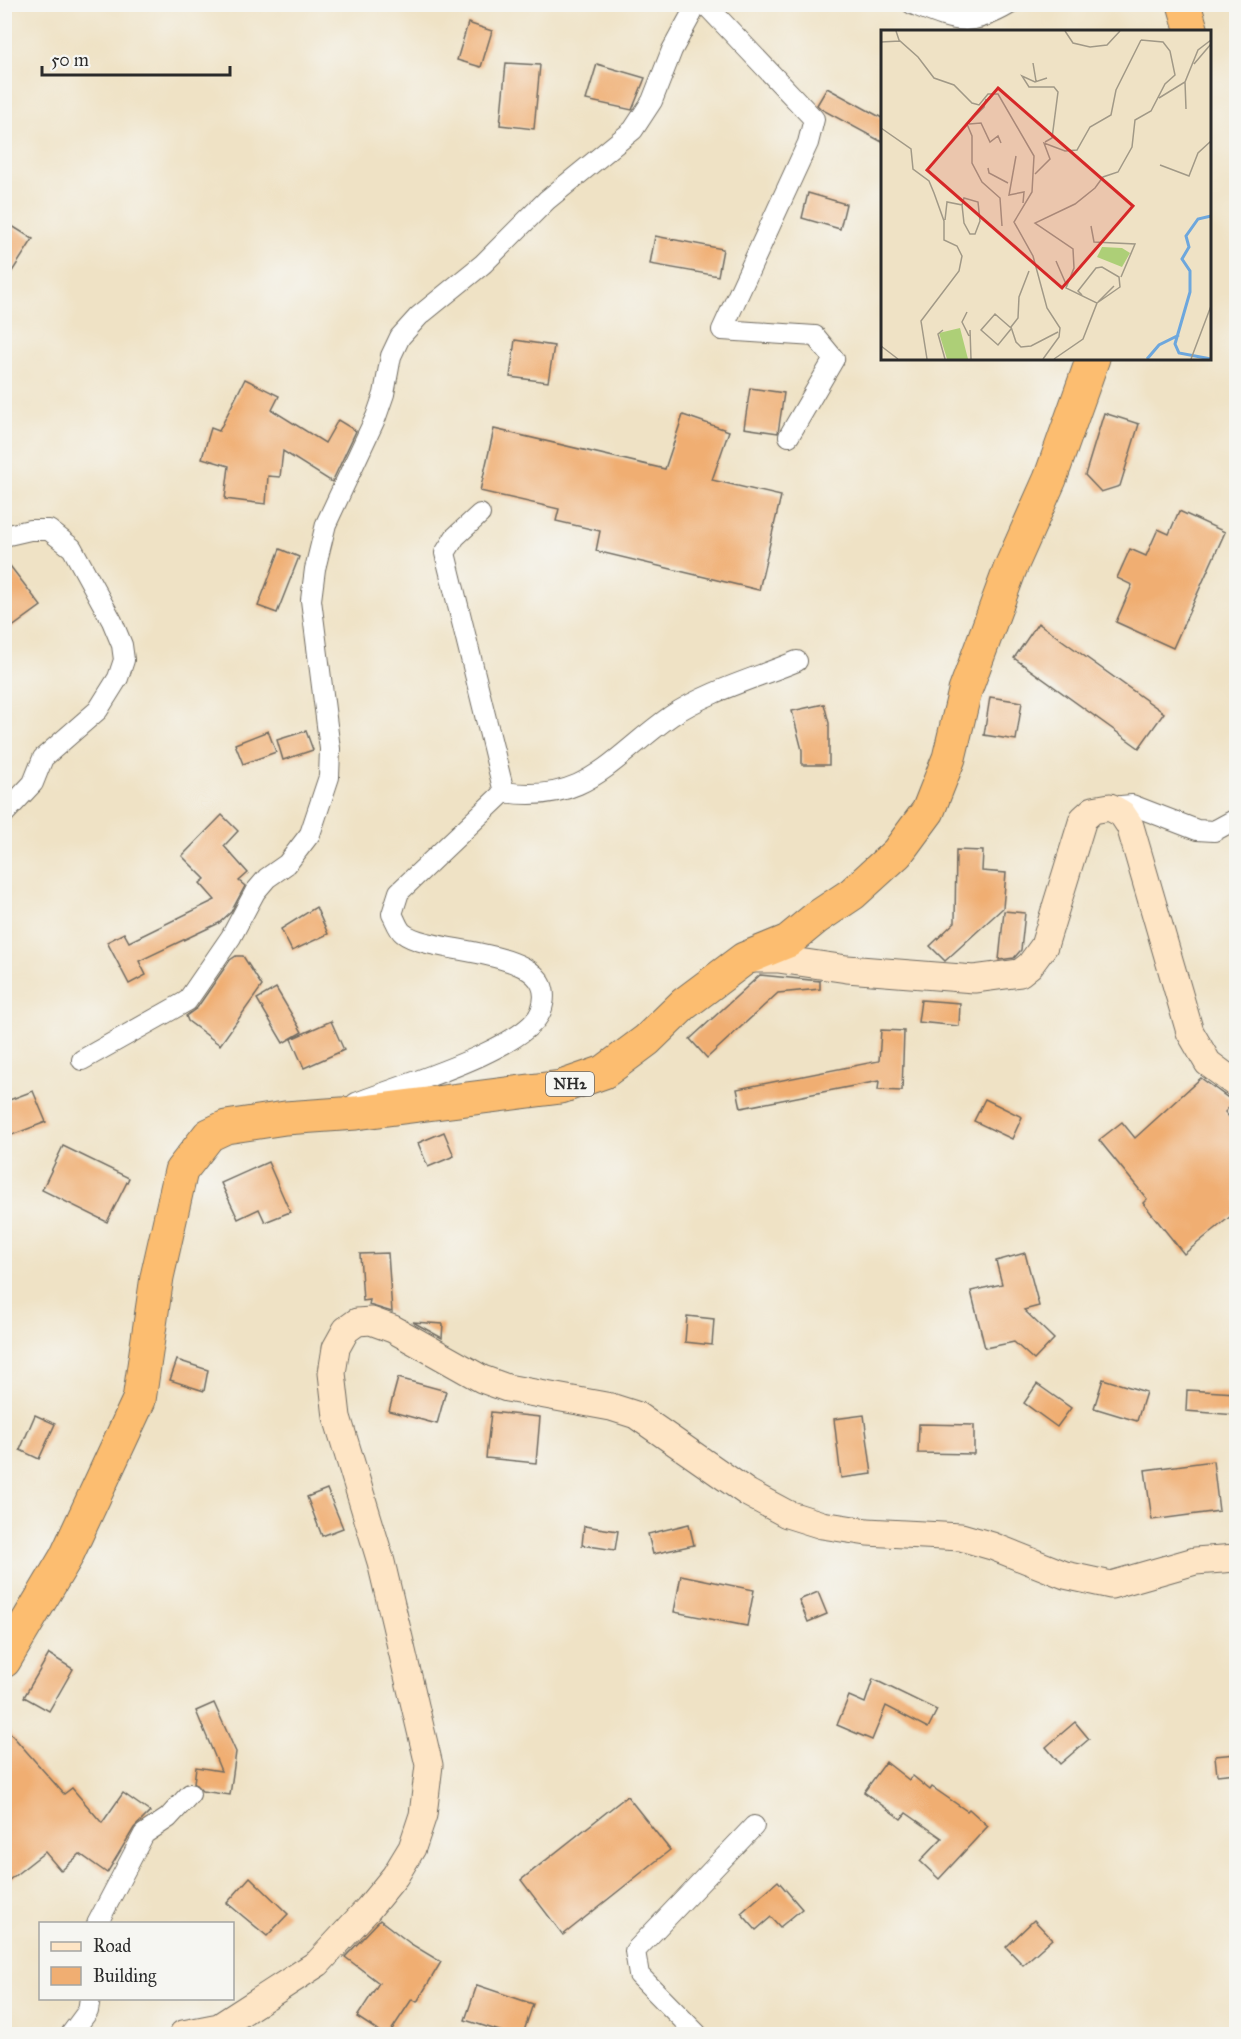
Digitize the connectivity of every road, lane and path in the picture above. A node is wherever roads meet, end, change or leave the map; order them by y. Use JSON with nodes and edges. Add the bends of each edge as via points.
{"nodes":[{"id":1,"x":697,"y":4,"type":"edge"},
{"id":2,"x":705,"y":4,"type":"edge"},
{"id":3,"x":912,"y":4,"type":"edge"},
{"id":4,"x":1010,"y":4,"type":"edge"},
{"id":5,"x":1184,"y":4,"type":"edge"},
{"id":6,"x":1191,"y":30,"type":"edge"},
{"id":7,"x":1092,"y":360,"type":"edge"},
{"id":8,"x":789,"y":436,"type":"dead end"},
{"id":9,"x":480,"y":514,"type":"dead end"},
{"id":10,"x":4,"y":536,"type":"edge"},
{"id":11,"x":797,"y":661,"type":"dead end"},
{"id":12,"x":504,"y":792,"type":"junction"},
{"id":13,"x":1110,"y":807,"type":"junction"},
{"id":14,"x":4,"y":814,"type":"edge"},
{"id":15,"x":1236,"y":819,"type":"edge"},
{"id":16,"x":744,"y":959,"type":"junction"},
{"id":17,"x":82,"y":1060,"type":"dead end"},
{"id":18,"x":1236,"y":1084,"type":"edge"},
{"id":19,"x":323,"y":1115,"type":"junction"},
{"id":20,"x":1236,"y":1558,"type":"edge"},
{"id":21,"x":4,"y":1661,"type":"edge"},
{"id":22,"x":190,"y":1794,"type":"dead end"},
{"id":23,"x":754,"y":1826,"type":"dead end"},
{"id":24,"x":98,"y":1922,"type":"edge"},
{"id":25,"x":90,"y":2000,"type":"edge"},
{"id":26,"x":71,"y":2034,"type":"edge"},
{"id":27,"x":183,"y":2034,"type":"edge"},
{"id":28,"x":697,"y":2034,"type":"edge"}],
"edges":[{"from":1,"to":17,"type":"street","via":[[672,50],[652,100],[633,129],[547,200],[483,264],[400,336],[376,417],[326,524],[315,570],[311,600],[330,749],[328,777],[310,834],[287,864],[255,892],[231,937],[187,1001]]},
{"from":2,"to":8,"type":"street","via":[[814,119],[808,143],[722,330],[816,336],[834,359]]},
{"from":3,"to":4,"type":"street","via":[[960,20],[979,21]]},
{"from":5,"to":6,"type":"highway"},
{"from":7,"to":16,"type":"highway","number":"NH2","via":[[1050,479],[1010,569],[965,691],[949,758],[928,811],[897,853],[852,894],[788,941]]},
{"from":9,"to":12,"type":"street","via":[[454,537],[445,554]]},
{"from":10,"to":14,"type":"street","via":[[49,530],[72,548],[112,621],[124,660],[98,710],[43,758],[33,783]]},
{"from":11,"to":12,"type":"street","via":[[671,716],[593,778],[566,790],[531,797]]},
{"from":12,"to":19,"type":"street","via":[[399,892],[392,914],[402,933],[428,945],[511,960],[534,975],[544,994],[534,1025],[500,1048]]},
{"from":13,"to":15,"type":"street","via":[[1132,805],[1197,830],[1214,831]]},
{"from":13,"to":16,"type":"street","via":[[1093,810],[1083,819],[1044,946],[1020,973],[974,979]]},
{"from":13,"to":18,"type":"street","via":[[1122,814],[1130,826],[1190,1032],[1208,1063]]},
{"from":16,"to":19,"type":"highway","number":"NH2","via":[[604,1071],[561,1087]]},
{"from":19,"to":21,"type":"highway","number":"NH2","via":[[226,1127],[208,1135],[181,1171],[157,1277],[139,1400],[66,1557]]},
{"from":20,"to":27,"type":"street","via":[[1195,1561],[1111,1585],[1065,1575],[961,1537],[867,1532],[822,1525],[787,1514],[748,1493],[636,1415],[507,1388],[483,1379],[393,1329],[370,1321],[357,1322],[346,1330],[336,1348],[332,1373],[337,1417],[393,1606],[429,1765],[423,1815],[412,1848],[395,1876],[318,1963],[219,2027]]},
{"from":22,"to":24,"type":"street","via":[[168,1818],[144,1834]]},
{"from":23,"to":28,"type":"street","via":[[635,1951],[639,1974]]},
{"from":25,"to":26,"type":"street","via":[[88,2011]]}]}
